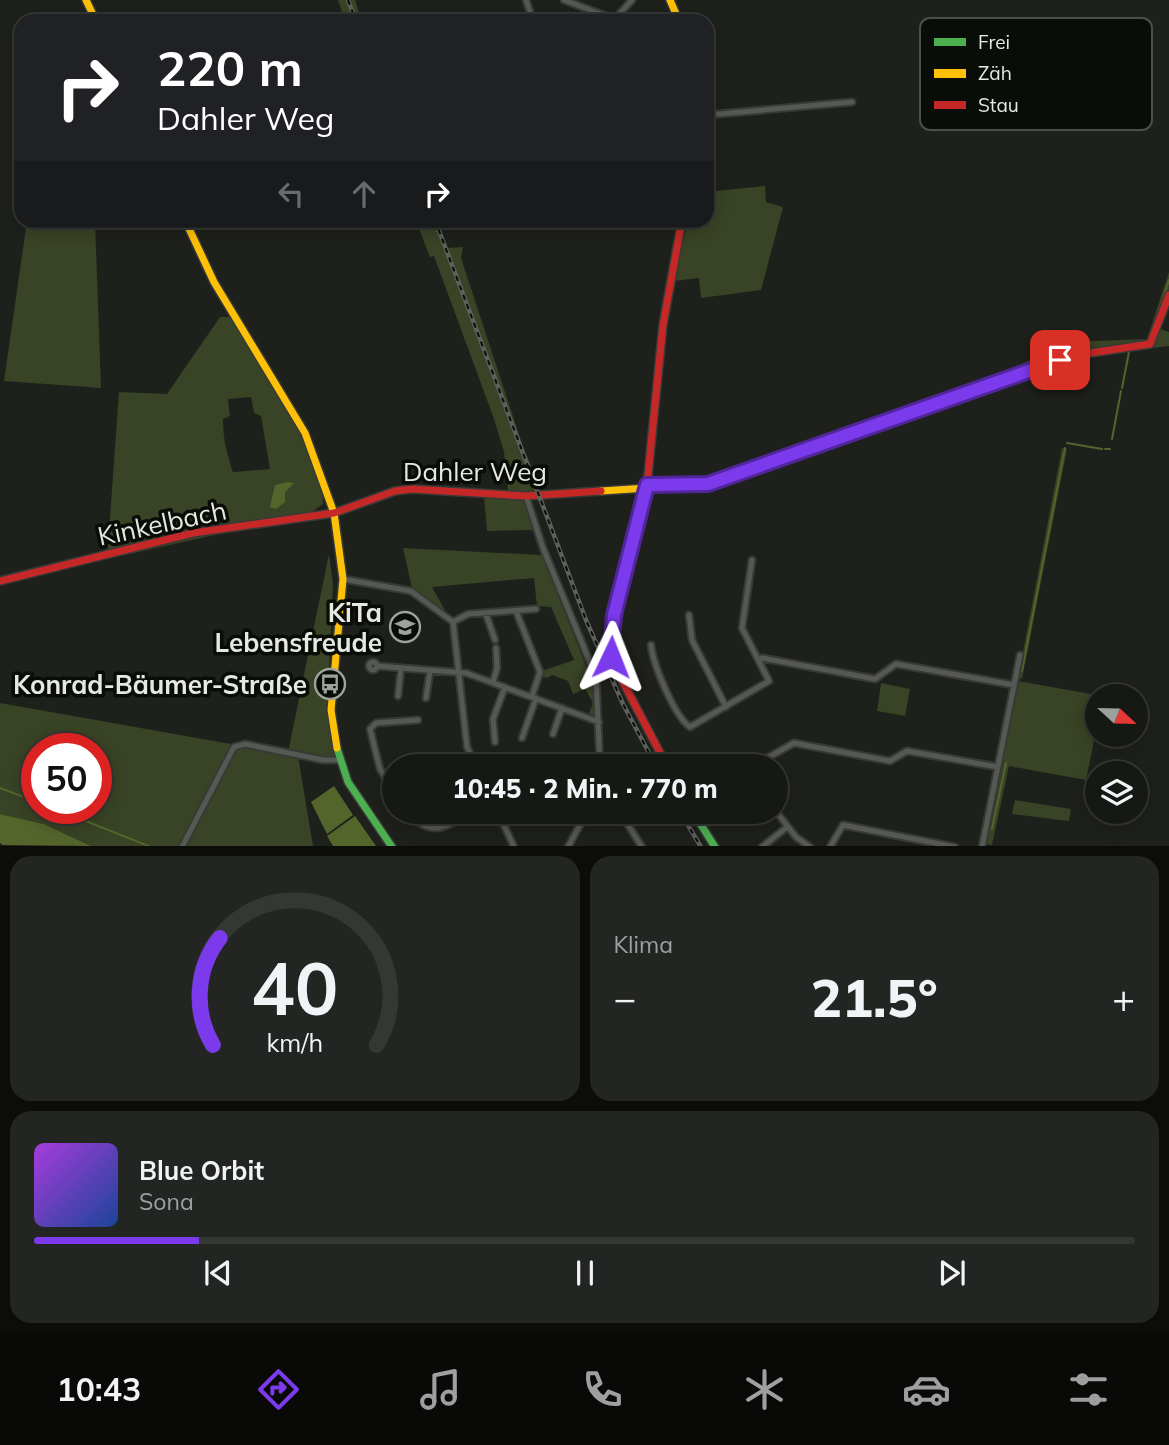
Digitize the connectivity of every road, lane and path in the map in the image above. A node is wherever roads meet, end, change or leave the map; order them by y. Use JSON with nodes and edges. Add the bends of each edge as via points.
{"nodes":[{"id":1,"x":564,"y":0,"type":"edge"},
{"id":2,"x":632,"y":0,"type":"edge"},
{"id":3,"x":598,"y":14,"type":"edge"},
{"id":4,"x":619,"y":14,"type":"edge"},
{"id":5,"x":852,"y":102,"type":"dead end"},
{"id":6,"x":714,"y":114,"type":"edge"},
{"id":7,"x":189,"y":228,"type":"edge"},
{"id":8,"x":681,"y":228,"type":"edge"},
{"id":9,"x":1169,"y":295,"type":"edge"},
{"id":10,"x":647,"y":485,"type":"junction"},
{"id":11,"x":526,"y":495,"type":"junction"},
{"id":12,"x":334,"y":513,"type":"junction"},
{"id":13,"x":752,"y":560,"type":"dead end"},
{"id":14,"x":343,"y":579,"type":"junction"},
{"id":15,"x":0,"y":582,"type":"edge"},
{"id":16,"x":536,"y":609,"type":"dead end"},
{"id":17,"x":516,"y":611,"type":"junction"},
{"id":18,"x":486,"y":614,"type":"junction"},
{"id":19,"x":689,"y":615,"type":"dead end"},
{"id":20,"x":453,"y":622,"type":"junction"},
{"id":21,"x":495,"y":640,"type":"dead end"},
{"id":22,"x":651,"y":645,"type":"dead end"},
{"id":23,"x":496,"y":648,"type":"dead end"},
{"id":24,"x":1020,"y":655,"type":"dead end"},
{"id":25,"x":758,"y":661,"type":"junction"},
{"id":26,"x":377,"y":666,"type":"dead end"},
{"id":27,"x":401,"y":669,"type":"junction"},
{"id":28,"x":430,"y":671,"type":"junction"},
{"id":29,"x":458,"y":672,"type":"junction"},
{"id":30,"x":493,"y":682,"type":"junction"},
{"id":31,"x":1014,"y":685,"type":"junction"},
{"id":32,"x":505,"y":687,"type":"junction"},
{"id":33,"x":398,"y":696,"type":"dead end"},
{"id":34,"x":534,"y":697,"type":"junction"},
{"id":35,"x":426,"y":698,"type":"dead end"},
{"id":36,"x":726,"y":707,"type":"junction"},
{"id":37,"x":562,"y":708,"type":"junction"},
{"id":38,"x":418,"y":720,"type":"dead end"},
{"id":39,"x":599,"y":722,"type":"junction"},
{"id":40,"x":553,"y":734,"type":"dead end"},
{"id":41,"x":522,"y":738,"type":"dead end"},
{"id":42,"x":495,"y":742,"type":"dead end"},
{"id":43,"x":470,"y":754,"type":"edge"},
{"id":44,"x":600,"y":754,"type":"edge"},
{"id":45,"x":660,"y":754,"type":"edge"},
{"id":46,"x":774,"y":754,"type":"edge"},
{"id":47,"x":339,"y":760,"type":"junction"},
{"id":48,"x":382,"y":765,"type":"edge"},
{"id":49,"x":998,"y":767,"type":"junction"},
{"id":50,"x":420,"y":824,"type":"edge"},
{"id":51,"x":452,"y":824,"type":"edge"},
{"id":52,"x":504,"y":824,"type":"edge"},
{"id":53,"x":580,"y":824,"type":"edge"},
{"id":54,"x":628,"y":824,"type":"edge"},
{"id":55,"x":701,"y":824,"type":"edge"},
{"id":56,"x":785,"y":824,"type":"edge"},
{"id":57,"x":787,"y":827,"type":"junction"},
{"id":58,"x":905,"y":837,"type":"junction"},
{"id":59,"x":182,"y":846,"type":"edge"},
{"id":60,"x":392,"y":846,"type":"edge"},
{"id":61,"x":514,"y":846,"type":"edge"},
{"id":62,"x":568,"y":846,"type":"edge"},
{"id":63,"x":642,"y":846,"type":"edge"},
{"id":64,"x":715,"y":846,"type":"edge"},
{"id":65,"x":762,"y":846,"type":"edge"},
{"id":66,"x":810,"y":846,"type":"edge"},
{"id":67,"x":830,"y":846,"type":"edge"},
{"id":68,"x":902,"y":846,"type":"edge"},
{"id":69,"x":955,"y":846,"type":"edge"},
{"id":70,"x":982,"y":846,"type":"edge"}],
"edges":[{"from":1,"to":3,"type":"street"},
{"from":2,"to":4,"type":"street"},
{"from":5,"to":6,"type":"street"},
{"from":7,"to":12,"type":"street","via":[[229,309],[305,433]]},
{"from":8,"to":10,"type":"street","via":[[663,325]]},
{"from":9,"to":10,"type":"street","name":"Dahler Weg","via":[[1154,338],[1144,346],[1077,355],[1044,365],[708,484]]},
{"from":10,"to":11,"type":"street","name":"Dahler Weg"},
{"from":10,"to":45,"type":"street","via":[[614,615],[610,650]]},
{"from":11,"to":12,"type":"street","name":"Dahler Weg","via":[[412,489]]},
{"from":11,"to":39,"type":"street","via":[[596,677]]},
{"from":12,"to":14,"type":"street"},
{"from":12,"to":15,"type":"street","name":"Kinkelbach","via":[[193,534]]},
{"from":13,"to":25,"type":"street","via":[[742,628]]},
{"from":14,"to":20,"type":"street","via":[[411,591]]},
{"from":14,"to":47,"type":"street","via":[[331,710]]},
{"from":16,"to":17,"type":"street"},
{"from":17,"to":18,"type":"street"},
{"from":17,"to":34,"type":"street","via":[[541,671]]},
{"from":18,"to":20,"type":"street","via":[[461,616]]},
{"from":18,"to":21,"type":"street"},
{"from":19,"to":36,"type":"street","via":[[692,640]]},
{"from":20,"to":29,"type":"street"},
{"from":22,"to":36,"type":"street","via":[[653,659],[685,724],[697,725]]},
{"from":23,"to":30,"type":"street"},
{"from":24,"to":31,"type":"street"},
{"from":25,"to":31,"type":"street","via":[[875,679],[896,664]]},
{"from":25,"to":36,"type":"street","via":[[769,681]]},
{"from":26,"to":27,"type":"street"},
{"from":27,"to":28,"type":"street"},
{"from":27,"to":33,"type":"street"},
{"from":28,"to":29,"type":"street"},
{"from":28,"to":35,"type":"street"},
{"from":29,"to":30,"type":"street"},
{"from":29,"to":43,"type":"street"},
{"from":30,"to":32,"type":"street"},
{"from":31,"to":49,"type":"street"},
{"from":32,"to":34,"type":"street"},
{"from":32,"to":42,"type":"street","via":[[493,719]]},
{"from":34,"to":37,"type":"street"},
{"from":34,"to":41,"type":"street"},
{"from":37,"to":39,"type":"street"},
{"from":37,"to":40,"type":"street"},
{"from":38,"to":48,"type":"street","via":[[376,723],[370,729]]},
{"from":39,"to":44,"type":"street"},
{"from":46,"to":49,"type":"street","via":[[800,743],[890,761],[907,751]]},
{"from":47,"to":59,"type":"street","via":[[323,761],[245,744],[234,747]]},
{"from":47,"to":60,"type":"street","via":[[361,803]]},
{"from":49,"to":70,"type":"street"},
{"from":50,"to":51,"type":"street","via":[[435,830]]},
{"from":52,"to":61,"type":"street"},
{"from":53,"to":62,"type":"street"},
{"from":54,"to":63,"type":"street"},
{"from":55,"to":64,"type":"street"},
{"from":56,"to":57,"type":"street"},
{"from":57,"to":65,"type":"street"},
{"from":57,"to":66,"type":"street"},
{"from":58,"to":67,"type":"street","via":[[842,826]]},
{"from":58,"to":68,"type":"street"},
{"from":58,"to":69,"type":"street"}]}
